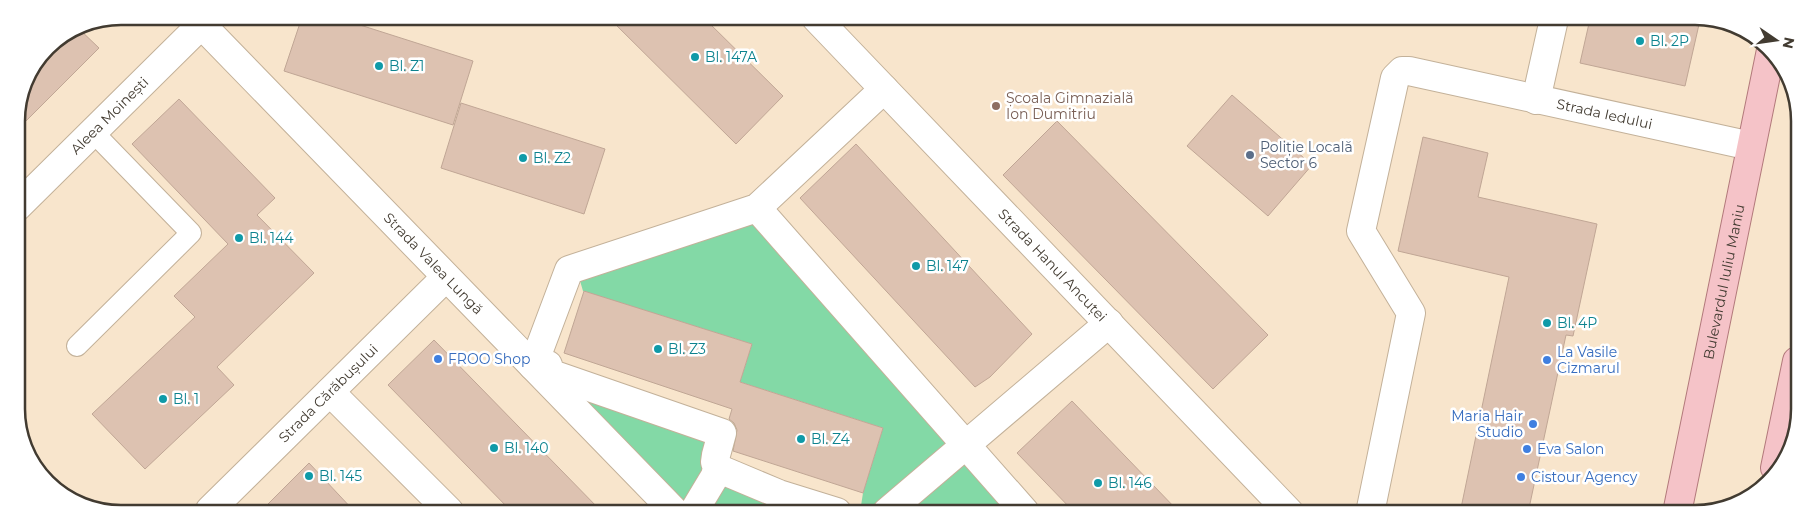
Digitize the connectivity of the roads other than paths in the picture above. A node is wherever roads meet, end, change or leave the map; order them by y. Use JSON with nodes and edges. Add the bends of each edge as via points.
{"nodes":[{"id":1,"x":193,"y":25,"type":"edge"},
{"id":2,"x":201,"y":25,"type":"edge"},
{"id":3,"x":823,"y":25,"type":"edge"},
{"id":4,"x":1553,"y":25,"type":"edge"},
{"id":5,"x":1768,"y":65,"type":"edge"},
{"id":6,"x":884,"y":89,"type":"junction"},
{"id":7,"x":1536,"y":100,"type":"junction"},
{"id":8,"x":93,"y":132,"type":"junction"},
{"id":9,"x":1751,"y":146,"type":"junction"},
{"id":10,"x":25,"y":198,"type":"edge"},
{"id":11,"x":757,"y":208,"type":"junction"},
{"id":12,"x":446,"y":277,"type":"junction"},
{"id":13,"x":1109,"y":323,"type":"junction"},
{"id":14,"x":77,"y":346,"type":"dead end"},
{"id":15,"x":538,"y":354,"type":"junction"},
{"id":16,"x":1791,"y":390,"type":"edge"},
{"id":17,"x":330,"y":392,"type":"junction"},
{"id":18,"x":966,"y":445,"type":"junction"},
{"id":19,"x":1777,"y":459,"type":"edge"},
{"id":20,"x":716,"y":468,"type":"junction"},
{"id":21,"x":215,"y":505,"type":"edge"},
{"id":22,"x":443,"y":505,"type":"edge"},
{"id":23,"x":669,"y":505,"type":"edge"},
{"id":24,"x":698,"y":505,"type":"edge"},
{"id":25,"x":814,"y":505,"type":"edge"},
{"id":26,"x":895,"y":505,"type":"edge"},
{"id":27,"x":1019,"y":505,"type":"edge"},
{"id":28,"x":1282,"y":505,"type":"edge"},
{"id":29,"x":1372,"y":505,"type":"edge"},
{"id":30,"x":1679,"y":505,"type":"edge"}],
"edges":[{"from":1,"to":8,"type":"street","name":"Aleea Moinești"},
{"from":2,"to":12,"type":"street","name":"Strada Valea Lungă"},
{"from":3,"to":6,"type":"street","name":"Strada Hanul Ancuței"},
{"from":4,"to":7,"type":"street","name":"Strada Iedului"},
{"from":5,"to":9,"type":"main road","name":"Bulevardul Iuliu Maniu"},
{"from":6,"to":11,"type":"street"},
{"from":6,"to":13,"type":"street","name":"Strada Hanul Ancuței"},
{"from":7,"to":9,"type":"street","name":"Strada Iedului"},
{"from":7,"to":29,"type":"street","via":[[1409,70],[1402,71],[1395,78],[1361,232],[1411,313]]},
{"from":8,"to":10,"type":"street","name":"Aleea Moinești"},
{"from":8,"to":14,"type":"lane","via":[[191,233]]},
{"from":9,"to":30,"type":"main road","name":"Bulevardul Iuliu Maniu"},
{"from":11,"to":15,"type":"street","via":[[569,270]]},
{"from":11,"to":18,"type":"street"},
{"from":12,"to":15,"type":"street","name":"Strada Valea Lungă"},
{"from":12,"to":17,"type":"street","name":"Strada Cărăbușului"},
{"from":13,"to":18,"type":"street"},
{"from":13,"to":28,"type":"street","name":"Strada Hanul Ancuței"},
{"from":15,"to":20,"type":"street","via":[[555,346],[546,372],[722,433]]},
{"from":15,"to":23,"type":"street","name":"Strada Valea Lungă"},
{"from":16,"to":19,"type":"main road"},
{"from":17,"to":21,"type":"street","name":"Strada Cărăbușului"},
{"from":17,"to":22,"type":"street"},
{"from":18,"to":26,"type":"street"},
{"from":18,"to":27,"type":"street"},
{"from":20,"to":24,"type":"street","via":[[715,476]]},
{"from":20,"to":25,"type":"street"}]}
